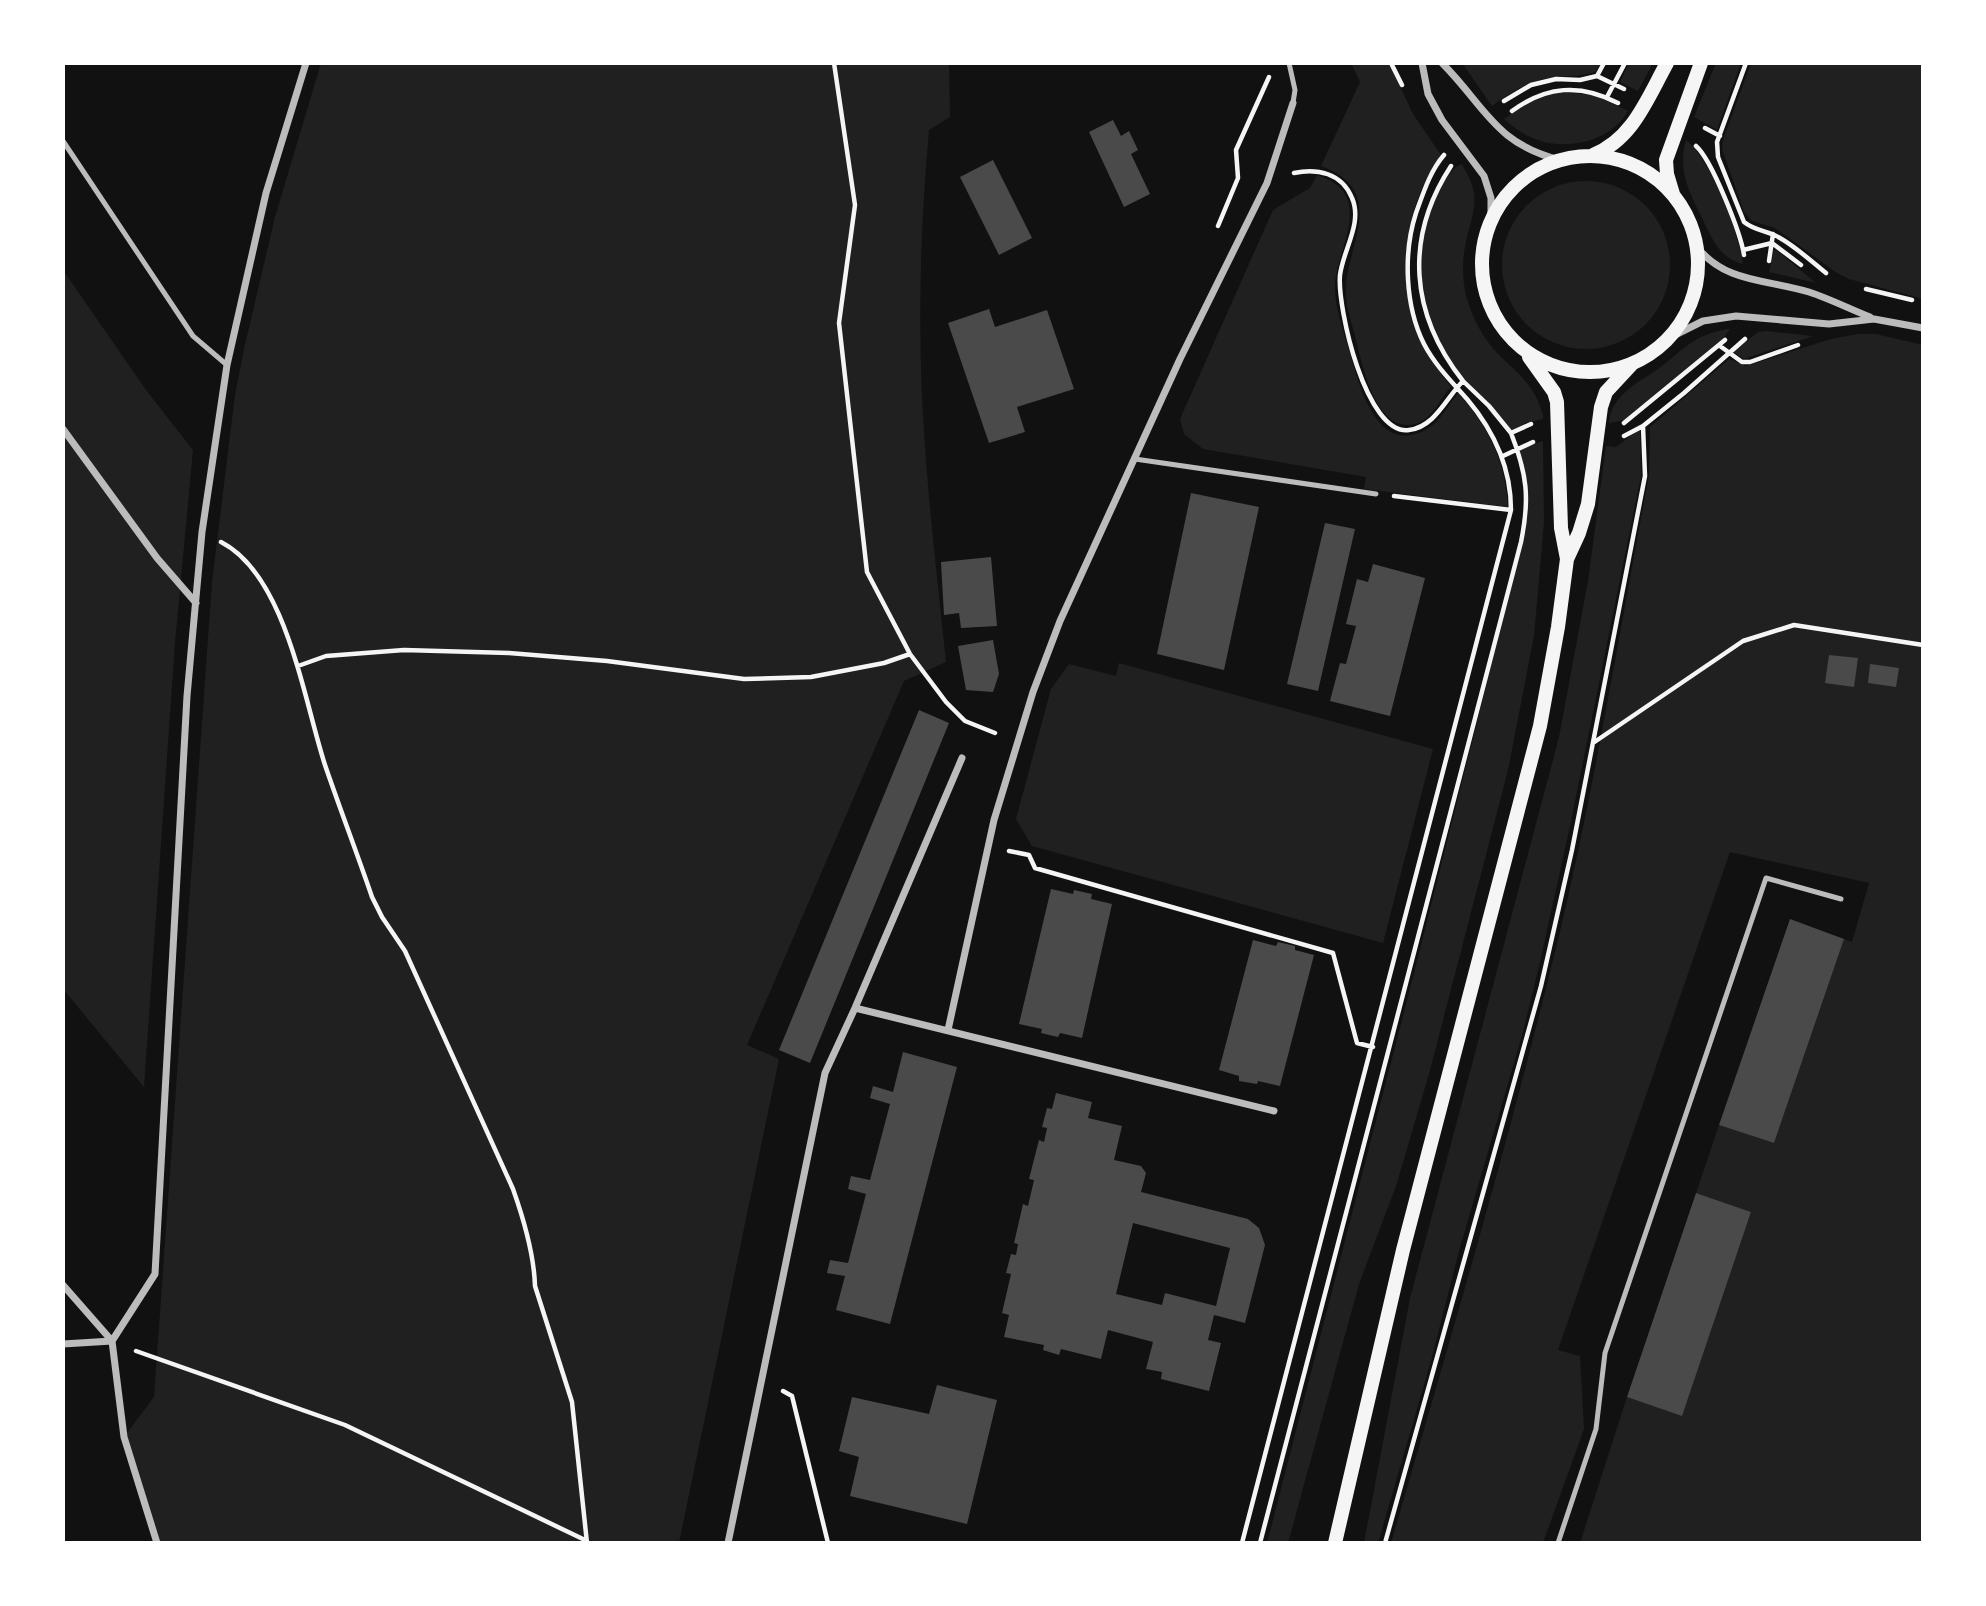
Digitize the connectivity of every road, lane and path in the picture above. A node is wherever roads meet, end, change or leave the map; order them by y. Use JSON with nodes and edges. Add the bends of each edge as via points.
{"nodes":[{"id":1,"x":306,"y":63,"type":"edge"},
{"id":2,"x":834,"y":63,"type":"edge"},
{"id":3,"x":1289,"y":63,"type":"edge"},
{"id":4,"x":1422,"y":63,"type":"edge"},
{"id":5,"x":1443,"y":63,"type":"edge"},
{"id":6,"x":1604,"y":63,"type":"edge"},
{"id":7,"x":1625,"y":63,"type":"edge"},
{"id":8,"x":1667,"y":63,"type":"edge"},
{"id":9,"x":1701,"y":63,"type":"edge"},
{"id":10,"x":1746,"y":63,"type":"edge"},
{"id":11,"x":1597,"y":76,"type":"junction"},
{"id":12,"x":1615,"y":84,"type":"junction"},
{"id":13,"x":1625,"y":89,"type":"dead end"},
{"id":14,"x":1607,"y":97,"type":"junction"},
{"id":15,"x":1293,"y":103,"type":"joint"},
{"id":16,"x":1500,"y":103,"type":"dead end"},
{"id":17,"x":1620,"y":104,"type":"dead end"},
{"id":18,"x":1502,"y":117,"type":"dead end"},
{"id":19,"x":63,"y":141,"type":"edge"},
{"id":20,"x":1692,"y":142,"type":"dead end"},
{"id":21,"x":1451,"y":148,"type":"dead end"},
{"id":22,"x":1592,"y":155,"type":"junction"},
{"id":23,"x":1456,"y":160,"type":"dead end"},
{"id":24,"x":1559,"y":160,"type":"junction"},
{"id":25,"x":1267,"y":183,"type":"junction"},
{"id":26,"x":1674,"y":195,"type":"junction"},
{"id":27,"x":1492,"y":219,"type":"junction"},
{"id":28,"x":1773,"y":234,"type":"junction"},
{"id":29,"x":1696,"y":246,"type":"junction"},
{"id":30,"x":1745,"y":258,"type":"dead end"},
{"id":31,"x":1767,"y":271,"type":"dead end"},
{"id":32,"x":1836,"y":278,"type":"dead end"},
{"id":33,"x":1857,"y":286,"type":"dead end"},
{"id":34,"x":1923,"y":303,"type":"edge"},
{"id":35,"x":1874,"y":319,"type":"junction"},
{"id":36,"x":1923,"y":328,"type":"edge"},
{"id":37,"x":1747,"y":337,"type":"dead end"},
{"id":38,"x":1669,"y":338,"type":"junction"},
{"id":39,"x":1720,"y":346,"type":"dead end"},
{"id":40,"x":1521,"y":347,"type":"junction"},
{"id":41,"x":1632,"y":363,"type":"junction"},
{"id":42,"x":227,"y":365,"type":"junction"},
{"id":43,"x":1463,"y":381,"type":"junction"},
{"id":44,"x":1456,"y":388,"type":"junction"},
{"id":45,"x":1542,"y":422,"type":"dead end"},
{"id":46,"x":1620,"y":424,"type":"dead end"},
{"id":47,"x":1643,"y":426,"type":"junction"},
{"id":48,"x":63,"y":429,"type":"edge"},
{"id":49,"x":1511,"y":433,"type":"junction"},
{"id":50,"x":1544,"y":439,"type":"dead end"},
{"id":51,"x":1614,"y":444,"type":"dead end"},
{"id":52,"x":1517,"y":448,"type":"junction"},
{"id":53,"x":1503,"y":456,"type":"junction"},
{"id":54,"x":1135,"y":459,"type":"junction"},
{"id":55,"x":1376,"y":494,"type":"joint"},
{"id":56,"x":1511,"y":510,"type":"junction"},
{"id":57,"x":202,"y":532,"type":"junction"},
{"id":58,"x":1567,"y":559,"type":"junction"},
{"id":59,"x":196,"y":603,"type":"junction"},
{"id":60,"x":1923,"y":645,"type":"edge"},
{"id":61,"x":910,"y":654,"type":"junction"},
{"id":62,"x":298,"y":666,"type":"junction"},
{"id":63,"x":995,"y":733,"type":"dead end"},
{"id":64,"x":1592,"y":743,"type":"junction"},
{"id":65,"x":962,"y":758,"type":"dead end"},
{"id":66,"x":989,"y":846,"type":"junction"},
{"id":67,"x":1841,"y":899,"type":"dead end"},
{"id":68,"x":855,"y":1008,"type":"junction"},
{"id":69,"x":948,"y":1030,"type":"junction"},
{"id":70,"x":1373,"y":1047,"type":"junction"},
{"id":71,"x":1274,"y":1111,"type":"dead end"},
{"id":72,"x":63,"y":1285,"type":"edge"},
{"id":73,"x":112,"y":1341,"type":"junction"},
{"id":74,"x":63,"y":1345,"type":"edge"},
{"id":75,"x":760,"y":1380,"type":"junction"},
{"id":76,"x":586,"y":1541,"type":"edge"},
{"id":77,"x":157,"y":1543,"type":"edge"},
{"id":78,"x":727,"y":1543,"type":"edge"},
{"id":79,"x":828,"y":1543,"type":"edge"},
{"id":80,"x":1242,"y":1543,"type":"edge"},
{"id":81,"x":1260,"y":1543,"type":"edge"},
{"id":82,"x":1335,"y":1543,"type":"edge"},
{"id":83,"x":1385,"y":1543,"type":"edge"},
{"id":84,"x":1558,"y":1543,"type":"edge"}],
"edges":[{"from":1,"to":42,"type":"street","via":[[266,193]]},
{"from":2,"to":61,"type":"path","via":[[855,205],[839,323],[867,572]]},
{"from":3,"to":15,"type":"lane"},
{"from":4,"to":27,"type":"street","via":[[1428,94],[1442,120],[1484,176]]},
{"from":5,"to":24,"type":"street","via":[[1514,142]]},
{"from":6,"to":11,"type":"path"},
{"from":7,"to":12,"type":"path"},
{"from":8,"to":22,"type":"main road","via":[[1623,137]]},
{"from":9,"to":26,"type":"main road","via":[[1666,160]]},
{"from":10,"to":28,"type":"path","via":[[1717,142],[1718,157],[1744,222]]},
{"from":11,"to":12,"type":"path"},
{"from":11,"to":16,"type":"path","via":[[1531,85]]},
{"from":12,"to":13,"type":"path"},
{"from":12,"to":14,"type":"path"},
{"from":14,"to":17,"type":"path"},
{"from":14,"to":18,"type":"path","via":[[1553,90]]},
{"from":15,"to":25,"type":"street"},
{"from":19,"to":42,"type":"lane","via":[[194,336]]},
{"from":20,"to":30,"type":"path","via":[[1712,169]]},
{"from":21,"to":44,"type":"path","via":[[1424,190],[1408,260],[1417,325],[1433,358]]},
{"from":22,"to":24,"type":"main road"},
{"from":22,"to":26,"type":"main road","via":[[1635,166]]},
{"from":23,"to":43,"type":"path","via":[[1426,216],[1419,284],[1431,328]]},
{"from":24,"to":27,"type":"main road","via":[[1529,174],[1513,188]]},
{"from":25,"to":44,"type":"path","via":[[1312,170],[1334,177],[1352,196],[1355,219],[1340,273],[1340,300],[1367,392],[1382,417],[1401,430],[1423,426]]},
{"from":25,"to":54,"type":"street"},
{"from":26,"to":29,"type":"main road","via":[[1687,216]]},
{"from":27,"to":40,"type":"main road","via":[[1483,247],[1485,291],[1505,331]]},
{"from":28,"to":31,"type":"path"},
{"from":28,"to":32,"type":"path"},
{"from":29,"to":35,"type":"street","via":[[1716,267],[1809,292]]},
{"from":29,"to":38,"type":"main road","via":[[1696,287],[1690,306]]},
{"from":33,"to":34,"type":"path"},
{"from":35,"to":36,"type":"street"},
{"from":35,"to":38,"type":"street","via":[[1829,324],[1722,317]]},
{"from":37,"to":47,"type":"path"},
{"from":38,"to":41,"type":"main road"},
{"from":39,"to":46,"type":"path"},
{"from":40,"to":41,"type":"main road","via":[[1560,368],[1581,372]]},
{"from":40,"to":58,"type":"main road","via":[[1557,402],[1559,504]]},
{"from":41,"to":58,"type":"main road","via":[[1606,392],[1601,407],[1588,504]]},
{"from":42,"to":57,"type":"street"},
{"from":43,"to":44,"type":"path"},
{"from":43,"to":49,"type":"path"},
{"from":44,"to":53,"type":"path"},
{"from":45,"to":49,"type":"path"},
{"from":47,"to":51,"type":"path"},
{"from":47,"to":64,"type":"path","via":[[1645,476]]},
{"from":48,"to":59,"type":"street","via":[[156,558]]},
{"from":49,"to":52,"type":"path"},
{"from":50,"to":52,"type":"path"},
{"from":52,"to":53,"type":"path"},
{"from":52,"to":81,"type":"path","via":[[1527,486],[1521,542]]},
{"from":53,"to":56,"type":"path"},
{"from":54,"to":55,"type":"lane"},
{"from":54,"to":66,"type":"street","via":[[1060,621],[1033,692]]},
{"from":55,"to":56,"type":"path"},
{"from":56,"to":70,"type":"path"},
{"from":57,"to":59,"type":"street"},
{"from":57,"to":62,"type":"path","via":[[233,548],[263,582]]},
{"from":58,"to":82,"type":"main road","via":[[1540,726],[1403,1250]]},
{"from":59,"to":73,"type":"street","via":[[155,1274]]},
{"from":60,"to":64,"type":"path","via":[[1794,625],[1743,641]]},
{"from":61,"to":62,"type":"path","via":[[811,677],[744,679],[509,653],[404,650],[326,656]]},
{"from":61,"to":63,"type":"path","via":[[965,721]]},
{"from":62,"to":76,"type":"path","via":[[322,756],[372,897],[405,951],[521,1211],[535,1286],[572,1402]]},
{"from":64,"to":83,"type":"path","via":[[1541,986]]},
{"from":65,"to":68,"type":"street"},
{"from":66,"to":69,"type":"street"},
{"from":66,"to":70,"type":"path","via":[[1028,855],[1035,868],[1334,953],[1357,1043]]},
{"from":67,"to":84,"type":"lane","via":[[1766,878],[1605,1353],[1596,1429]]},
{"from":68,"to":69,"type":"street"},
{"from":68,"to":75,"type":"street","via":[[825,1073]]},
{"from":69,"to":71,"type":"street"},
{"from":70,"to":80,"type":"path"},
{"from":72,"to":73,"type":"street"},
{"from":73,"to":74,"type":"street"},
{"from":73,"to":76,"type":"path","via":[[345,1426]]},
{"from":73,"to":77,"type":"street","via":[[124,1437]]},
{"from":75,"to":78,"type":"street"},
{"from":75,"to":79,"type":"path","via":[[792,1396]]}]}
